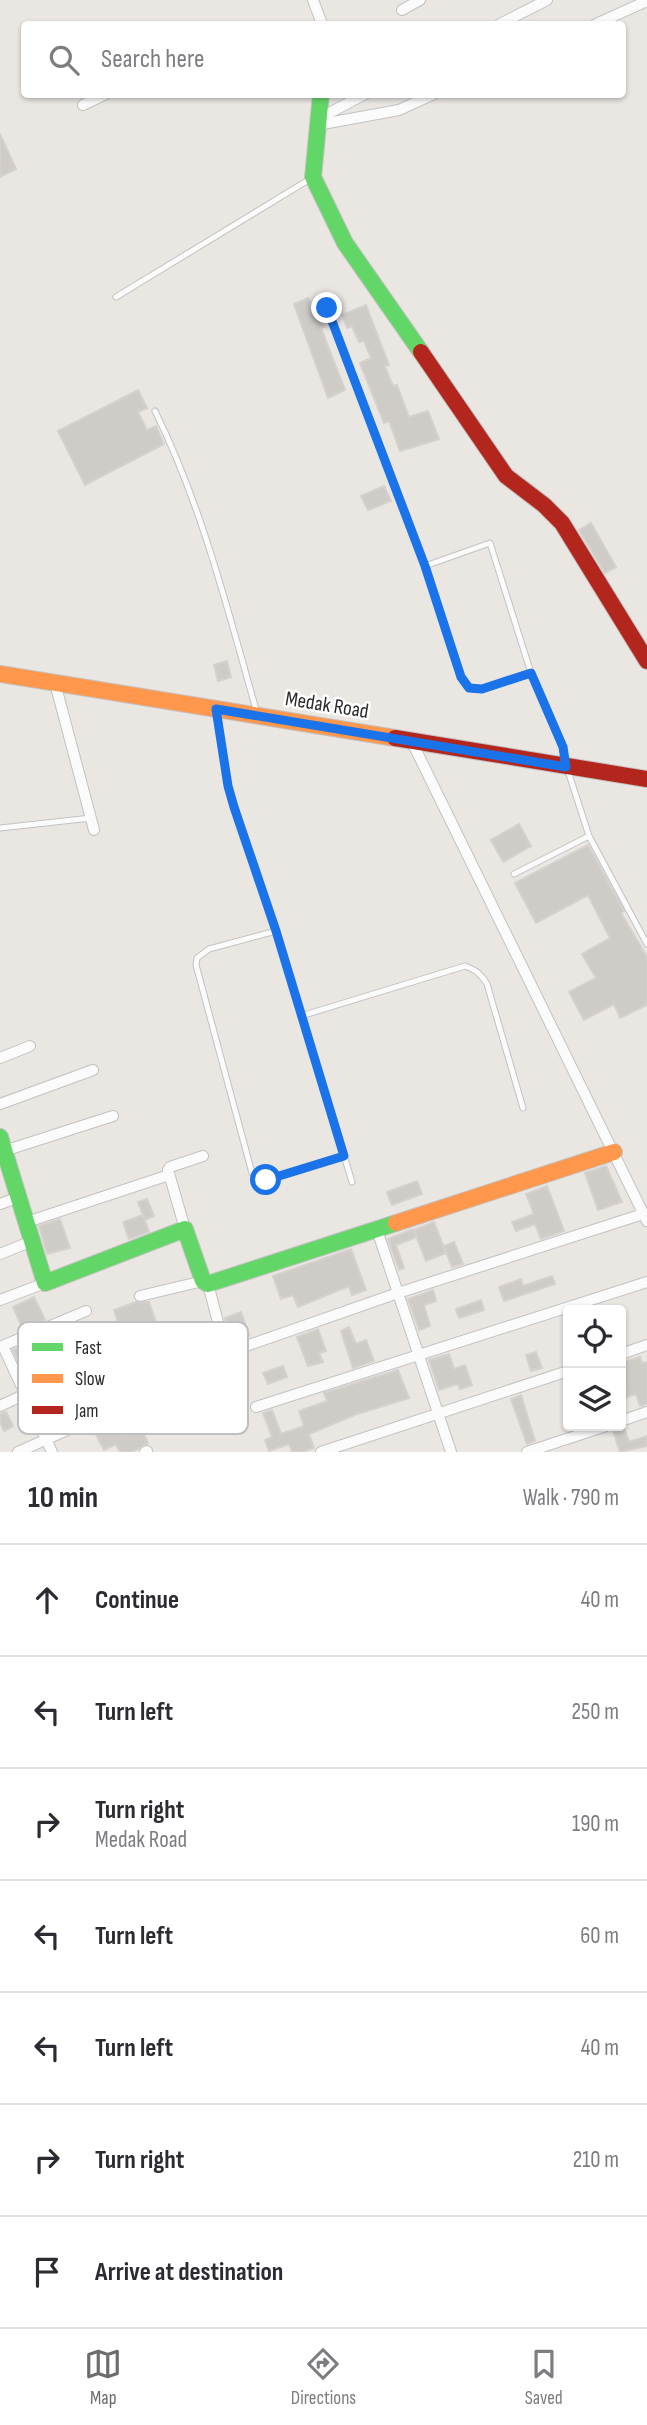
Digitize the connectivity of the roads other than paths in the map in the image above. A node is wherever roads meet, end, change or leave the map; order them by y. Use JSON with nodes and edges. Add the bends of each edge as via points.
{"nodes":[{"id":1,"x":313,"y":0,"type":"edge"},
{"id":2,"x":420,"y":0,"type":"edge"},
{"id":3,"x":547,"y":0,"type":"edge"},
{"id":4,"x":647,"y":1,"type":"edge"},
{"id":5,"x":402,"y":10,"type":"dead end"},
{"id":6,"x":321,"y":21,"type":"edge"},
{"id":7,"x":506,"y":21,"type":"edge"},
{"id":8,"x":603,"y":21,"type":"edge"},
{"id":9,"x":98,"y":98,"type":"edge"},
{"id":10,"x":321,"y":98,"type":"edge"},
{"id":11,"x":358,"y":98,"type":"edge"},
{"id":12,"x":425,"y":98,"type":"edge"},
{"id":13,"x":83,"y":105,"type":"dead end"},
{"id":14,"x":318,"y":122,"type":"junction"},
{"id":15,"x":313,"y":177,"type":"junction"},
{"id":16,"x":116,"y":297,"type":"dead end"},
{"id":17,"x":327,"y":308,"type":"dead end"},
{"id":18,"x":155,"y":411,"type":"dead end"},
{"id":19,"x":425,"y":566,"type":"junction"},
{"id":20,"x":647,"y":661,"type":"edge"},
{"id":21,"x":531,"y":673,"type":"junction"},
{"id":22,"x":0,"y":674,"type":"edge"},
{"id":23,"x":55,"y":682,"type":"junction"},
{"id":24,"x":216,"y":709,"type":"junction"},
{"id":25,"x":258,"y":716,"type":"junction"},
{"id":26,"x":411,"y":740,"type":"junction"},
{"id":27,"x":566,"y":767,"type":"junction"},
{"id":28,"x":647,"y":779,"type":"edge"},
{"id":29,"x":90,"y":818,"type":"junction"},
{"id":30,"x":0,"y":828,"type":"edge"},
{"id":31,"x":94,"y":830,"type":"dead end"},
{"id":32,"x":589,"y":836,"type":"junction"},
{"id":33,"x":514,"y":874,"type":"dead end"},
{"id":34,"x":276,"y":931,"type":"junction"},
{"id":35,"x":647,"y":944,"type":"edge"},
{"id":36,"x":301,"y":1016,"type":"junction"},
{"id":37,"x":30,"y":1046,"type":"dead end"},
{"id":38,"x":0,"y":1058,"type":"edge"},
{"id":39,"x":93,"y":1070,"type":"dead end"},
{"id":40,"x":0,"y":1104,"type":"edge"},
{"id":41,"x":523,"y":1108,"type":"dead end"},
{"id":42,"x":113,"y":1116,"type":"dead end"},
{"id":43,"x":1,"y":1147,"type":"edge"},
{"id":44,"x":614,"y":1152,"type":"junction"},
{"id":45,"x":203,"y":1156,"type":"dead end"},
{"id":46,"x":344,"y":1156,"type":"junction"},
{"id":47,"x":169,"y":1175,"type":"junction"},
{"id":48,"x":352,"y":1182,"type":"dead end"},
{"id":49,"x":19,"y":1197,"type":"junction"},
{"id":50,"x":0,"y":1204,"type":"edge"},
{"id":51,"x":646,"y":1216,"type":"edge"},
{"id":52,"x":27,"y":1222,"type":"junction"},
{"id":53,"x":185,"y":1229,"type":"junction"},
{"id":54,"x":377,"y":1230,"type":"junction"},
{"id":55,"x":32,"y":1241,"type":"junction"},
{"id":56,"x":0,"y":1254,"type":"edge"},
{"id":57,"x":647,"y":1282,"type":"edge"},
{"id":58,"x":45,"y":1283,"type":"junction"},
{"id":59,"x":206,"y":1283,"type":"junction"},
{"id":60,"x":398,"y":1293,"type":"junction"},
{"id":61,"x":139,"y":1296,"type":"dead end"},
{"id":62,"x":0,"y":1300,"type":"edge"},
{"id":63,"x":86,"y":1311,"type":"dead end"},
{"id":64,"x":60,"y":1322,"type":"edge"},
{"id":65,"x":217,"y":1322,"type":"edge"},
{"id":66,"x":248,"y":1345,"type":"edge"},
{"id":67,"x":647,"y":1345,"type":"edge"},
{"id":68,"x":2,"y":1346,"type":"edge"},
{"id":69,"x":626,"y":1352,"type":"edge"},
{"id":70,"x":419,"y":1355,"type":"junction"},
{"id":71,"x":563,"y":1373,"type":"edge"},
{"id":72,"x":18,"y":1378,"type":"edge"},
{"id":73,"x":18,"y":1398,"type":"edge"},
{"id":74,"x":0,"y":1406,"type":"edge"},
{"id":75,"x":256,"y":1407,"type":"dead end"},
{"id":76,"x":647,"y":1412,"type":"edge"},
{"id":77,"x":438,"y":1414,"type":"junction"},
{"id":78,"x":626,"y":1419,"type":"edge"},
{"id":79,"x":591,"y":1431,"type":"edge"},
{"id":80,"x":45,"y":1434,"type":"edge"},
{"id":81,"x":58,"y":1434,"type":"edge"},
{"id":82,"x":47,"y":1439,"type":"junction"},
{"id":83,"x":18,"y":1452,"type":"edge"},
{"id":84,"x":52,"y":1452,"type":"edge"},
{"id":85,"x":321,"y":1452,"type":"edge"},
{"id":86,"x":451,"y":1452,"type":"edge"},
{"id":87,"x":527,"y":1452,"type":"edge"}],
"edges":[{"from":1,"to":6,"type":"street"},
{"from":2,"to":5,"type":"street"},
{"from":3,"to":7,"type":"street"},
{"from":4,"to":8,"type":"street"},
{"from":9,"to":13,"type":"street"},
{"from":10,"to":14,"type":"street"},
{"from":11,"to":14,"type":"street"},
{"from":12,"to":14,"type":"street","via":[[399,110]]},
{"from":14,"to":15,"type":"street"},
{"from":15,"to":16,"type":"lane"},
{"from":15,"to":20,"type":"street","via":[[345,243],[506,476],[562,523]]},
{"from":17,"to":19,"type":"lane"},
{"from":18,"to":25,"type":"lane","via":[[190,490]]},
{"from":19,"to":21,"type":"lane","via":[[461,677],[469,688],[482,689]]},
{"from":19,"to":21,"type":"lane","via":[[490,543]]},
{"from":21,"to":27,"type":"lane","via":[[563,747]]},
{"from":22,"to":23,"type":"street","name":"Medak Road"},
{"from":23,"to":24,"type":"street","name":"Medak Road"},
{"from":23,"to":29,"type":"street"},
{"from":24,"to":25,"type":"street","name":"Medak Road"},
{"from":24,"to":34,"type":"lane","via":[[228,786]]},
{"from":25,"to":26,"type":"street","name":"Medak Road"},
{"from":26,"to":27,"type":"street","name":"Medak Road"},
{"from":26,"to":44,"type":"street"},
{"from":27,"to":28,"type":"street","name":"Medak Road"},
{"from":27,"to":32,"type":"lane"},
{"from":29,"to":30,"type":"lane"},
{"from":29,"to":31,"type":"street"},
{"from":32,"to":33,"type":"lane"},
{"from":32,"to":35,"type":"lane"},
{"from":34,"to":36,"type":"lane"},
{"from":34,"to":46,"type":"lane","via":[[209,949],[197,958],[196,965],[252,1173],[266,1180]]},
{"from":36,"to":41,"type":"lane","via":[[465,966],[474,969],[486,984]]},
{"from":36,"to":46,"type":"lane"},
{"from":37,"to":38,"type":"street"},
{"from":39,"to":40,"type":"street"},
{"from":42,"to":43,"type":"street"},
{"from":43,"to":49,"type":"street"},
{"from":44,"to":51,"type":"street"},
{"from":44,"to":54,"type":"street"},
{"from":45,"to":47,"type":"street","via":[[170,1167]]},
{"from":46,"to":48,"type":"lane"},
{"from":47,"to":52,"type":"street"},
{"from":47,"to":53,"type":"street"},
{"from":49,"to":50,"type":"street"},
{"from":49,"to":52,"type":"street"},
{"from":51,"to":60,"type":"street"},
{"from":52,"to":55,"type":"street"},
{"from":53,"to":58,"type":"street"},
{"from":53,"to":59,"type":"street"},
{"from":54,"to":59,"type":"street"},
{"from":54,"to":60,"type":"street"},
{"from":55,"to":56,"type":"street"},
{"from":55,"to":58,"type":"street"},
{"from":57,"to":70,"type":"street"},
{"from":58,"to":62,"type":"street"},
{"from":59,"to":61,"type":"street"},
{"from":59,"to":65,"type":"street"},
{"from":60,"to":66,"type":"street"},
{"from":60,"to":70,"type":"street"},
{"from":63,"to":64,"type":"street"},
{"from":67,"to":69,"type":"street"},
{"from":68,"to":72,"type":"street"},
{"from":70,"to":75,"type":"street"},
{"from":70,"to":77,"type":"street"},
{"from":71,"to":77,"type":"street"},
{"from":73,"to":74,"type":"street"},
{"from":76,"to":78,"type":"street"},
{"from":77,"to":85,"type":"street"},
{"from":77,"to":86,"type":"street"},
{"from":79,"to":87,"type":"street"},
{"from":80,"to":82,"type":"street"},
{"from":81,"to":82,"type":"street"},
{"from":82,"to":83,"type":"street"},
{"from":82,"to":84,"type":"street"}]}
